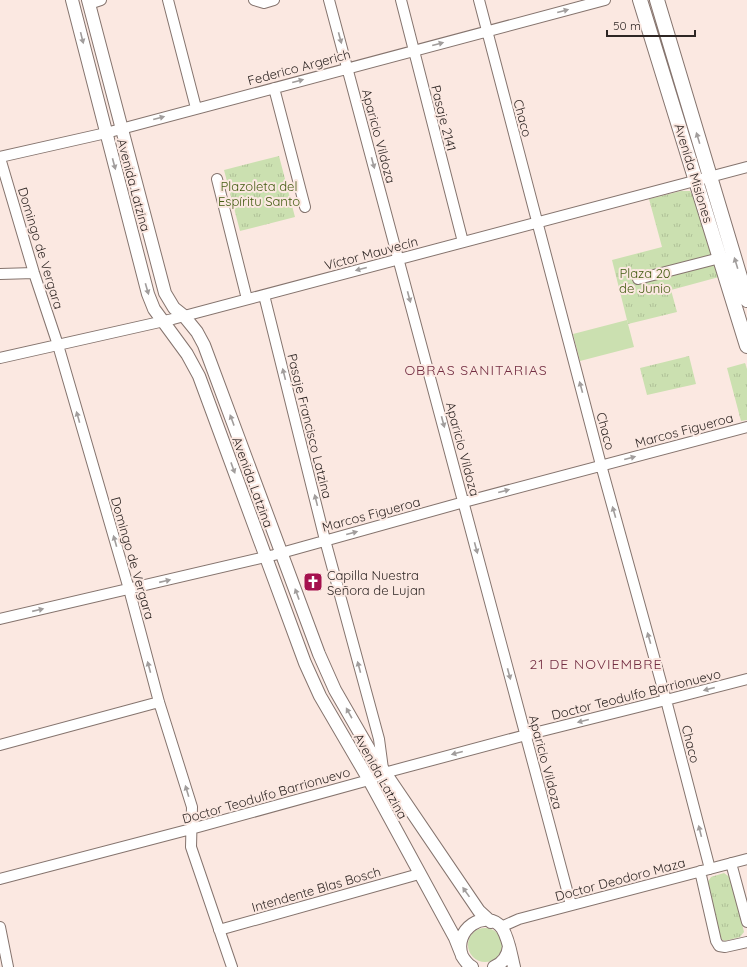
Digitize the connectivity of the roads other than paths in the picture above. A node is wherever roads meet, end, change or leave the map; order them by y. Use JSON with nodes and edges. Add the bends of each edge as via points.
{"nodes":[{"id":1,"x":72,"y":0,"type":"edge"},
{"id":2,"x":101,"y":0,"type":"edge"},
{"id":3,"x":168,"y":0,"type":"edge"},
{"id":4,"x":254,"y":0,"type":"edge"},
{"id":5,"x":274,"y":0,"type":"edge"},
{"id":6,"x":330,"y":0,"type":"edge"},
{"id":7,"x":401,"y":0,"type":"edge"},
{"id":8,"x":479,"y":0,"type":"edge"},
{"id":9,"x":605,"y":0,"type":"edge"},
{"id":10,"x":640,"y":0,"type":"edge"},
{"id":11,"x":657,"y":0,"type":"edge"},
{"id":12,"x":88,"y":2,"type":"edge"},
{"id":13,"x":487,"y":31,"type":"junction"},
{"id":14,"x":414,"y":50,"type":"junction"},
{"id":15,"x":348,"y":68,"type":"junction"},
{"id":16,"x":274,"y":88,"type":"junction"},
{"id":17,"x":196,"y":108,"type":"junction"},
{"id":18,"x":122,"y":128,"type":"junction"},
{"id":19,"x":106,"y":133,"type":"junction"},
{"id":20,"x":0,"y":157,"type":"edge"},
{"id":21,"x":747,"y":167,"type":"edge"},
{"id":22,"x":710,"y":177,"type":"junction"},
{"id":23,"x":217,"y":179,"type":"dead end"},
{"id":24,"x":696,"y":180,"type":"junction"},
{"id":25,"x":305,"y":207,"type":"dead end"},
{"id":26,"x":538,"y":222,"type":"junction"},
{"id":27,"x":463,"y":242,"type":"junction"},
{"id":28,"x":720,"y":258,"type":"junction"},
{"id":29,"x":399,"y":259,"type":"junction"},
{"id":30,"x":34,"y":273,"type":"junction"},
{"id":31,"x":0,"y":274,"type":"edge"},
{"id":32,"x":638,"y":279,"type":"dead end"},
{"id":33,"x":264,"y":295,"type":"junction"},
{"id":34,"x":247,"y":299,"type":"junction"},
{"id":35,"x":747,"y":300,"type":"edge"},
{"id":36,"x":184,"y":316,"type":"junction"},
{"id":37,"x":162,"y":322,"type":"junction"},
{"id":38,"x":58,"y":345,"type":"junction"},
{"id":39,"x":747,"y":346,"type":"edge"},
{"id":40,"x":0,"y":358,"type":"edge"},
{"id":41,"x":747,"y":427,"type":"edge"},
{"id":42,"x":601,"y":465,"type":"junction"},
{"id":43,"x":464,"y":502,"type":"junction"},
{"id":44,"x":325,"y":540,"type":"junction"},
{"id":45,"x":282,"y":552,"type":"junction"},
{"id":46,"x":266,"y":557,"type":"junction"},
{"id":47,"x":129,"y":589,"type":"junction"},
{"id":48,"x":0,"y":619,"type":"edge"},
{"id":49,"x":747,"y":679,"type":"edge"},
{"id":50,"x":666,"y":700,"type":"junction"},
{"id":51,"x":159,"y":702,"type":"junction"},
{"id":52,"x":526,"y":735,"type":"junction"},
{"id":53,"x":0,"y":745,"type":"edge"},
{"id":54,"x":384,"y":773,"type":"junction"},
{"id":55,"x":368,"y":780,"type":"junction"},
{"id":56,"x":191,"y":829,"type":"junction"},
{"id":57,"x":747,"y":859,"type":"edge"},
{"id":58,"x":731,"y":863,"type":"junction"},
{"id":59,"x":705,"y":870,"type":"junction"},
{"id":60,"x":419,"y":874,"type":"junction"},
{"id":61,"x":0,"y":880,"type":"edge"},
{"id":62,"x":570,"y":905,"type":"junction"},
{"id":63,"x":747,"y":922,"type":"edge"},
{"id":64,"x":496,"y":924,"type":"junction"},
{"id":65,"x":0,"y":927,"type":"edge"},
{"id":66,"x":219,"y":930,"type":"junction"},
{"id":67,"x":747,"y":942,"type":"edge"},
{"id":68,"x":509,"y":946,"type":"junction"},
{"id":69,"x":467,"y":964,"type":"edge"},
{"id":70,"x":8,"y":967,"type":"edge"},
{"id":71,"x":232,"y":967,"type":"edge"},
{"id":72,"x":494,"y":967,"type":"edge"},
{"id":73,"x":514,"y":967,"type":"edge"}],
"edges":[{"from":1,"to":19,"type":"street","name":"Avenida Latzina","one_way":true},
{"from":2,"to":12,"type":"street"},
{"from":3,"to":17,"type":"street"},
{"from":4,"to":5,"type":"street","via":[[264,3]]},
{"from":6,"to":15,"type":"street","name":"Aparicio Vildoza","one_way":true},
{"from":7,"to":14,"type":"street","name":"Pasaje 2141"},
{"from":8,"to":13,"type":"street","name":"Chaco"},
{"from":13,"to":9,"type":"street","name":"Federico Argerich","one_way":true},
{"from":10,"to":24,"type":"main road","name":"Avenida Misiones"},
{"from":22,"to":11,"type":"main road","name":"Avenida Misiones","one_way":true},
{"from":12,"to":18,"type":"street","name":"Avenida Latzina"},
{"from":14,"to":13,"type":"street","name":"Federico Argerich","one_way":true},
{"from":13,"to":26,"type":"street","name":"Chaco"},
{"from":14,"to":15,"type":"street","name":"Federico Argerich"},
{"from":14,"to":27,"type":"street","name":"Pasaje 2141"},
{"from":16,"to":15,"type":"street","name":"Federico Argerich","one_way":true},
{"from":15,"to":29,"type":"street","name":"Aparicio Vildoza","one_way":true},
{"from":16,"to":17,"type":"street","name":"Federico Argerich"},
{"from":16,"to":25,"type":"street"},
{"from":18,"to":17,"type":"street","name":"Federico Argerich","one_way":true},
{"from":18,"to":19,"type":"street","name":"Federico Argerich"},
{"from":18,"to":36,"type":"street","name":"Avenida Latzina","via":[[166,293],[174,308]]},
{"from":19,"to":20,"type":"street","name":"Federico Argerich"},
{"from":19,"to":37,"type":"street","name":"Avenida Latzina","one_way":true,"via":[[148,294]]},
{"from":20,"to":30,"type":"street","name":"Domingo de Vergara"},
{"from":21,"to":22,"type":"street","name":"Víctor Mauvecín"},
{"from":22,"to":24,"type":"street","name":"Víctor Mauvecín"},
{"from":35,"to":22,"type":"main road","name":"Avenida Misiones","one_way":true},
{"from":23,"to":34,"type":"street"},
{"from":24,"to":26,"type":"street","name":"Víctor Mauvecín"},
{"from":24,"to":28,"type":"main road","name":"Avenida Misiones"},
{"from":26,"to":27,"type":"street","name":"Víctor Mauvecín"},
{"from":42,"to":26,"type":"street","name":"Chaco","one_way":true},
{"from":27,"to":29,"type":"street","name":"Víctor Mauvecín"},
{"from":28,"to":32,"type":"street"},
{"from":28,"to":39,"type":"main road","name":"Avenida Misiones"},
{"from":29,"to":33,"type":"street","name":"Víctor Mauvecín","one_way":true},
{"from":29,"to":43,"type":"street","name":"Aparicio Vildoza","one_way":true},
{"from":30,"to":31,"type":"street"},
{"from":30,"to":38,"type":"street","name":"Domingo de Vergara"},
{"from":33,"to":34,"type":"street","name":"Víctor Mauvecín"},
{"from":44,"to":33,"type":"street","name":"Pasaje Francisco Latzina","one_way":true},
{"from":34,"to":36,"type":"street","name":"Víctor Mauvecín"},
{"from":36,"to":37,"type":"street","name":"Víctor Mauvecín"},
{"from":45,"to":36,"type":"street","name":"Avenida Latzina","one_way":true,"via":[[204,345]]},
{"from":37,"to":38,"type":"street","name":"Víctor Mauvecín"},
{"from":37,"to":46,"type":"street","name":"Avenida Latzina","one_way":true,"via":[[187,354],[199,376]]},
{"from":38,"to":40,"type":"street","name":"Víctor Mauvecín"},
{"from":47,"to":38,"type":"street","name":"Domingo de Vergara","one_way":true},
{"from":42,"to":41,"type":"street","name":"Marcos Figueroa","one_way":true},
{"from":43,"to":42,"type":"street","name":"Marcos Figueroa","one_way":true},
{"from":50,"to":42,"type":"street","name":"Chaco","one_way":true},
{"from":44,"to":43,"type":"street","name":"Marcos Figueroa","one_way":true},
{"from":43,"to":52,"type":"street","name":"Aparicio Vildoza","one_way":true},
{"from":44,"to":45,"type":"street","name":"Marcos Figueroa"},
{"from":54,"to":44,"type":"street","name":"Pasaje Francisco Latzina","one_way":true,"via":[[378,739]]},
{"from":45,"to":46,"type":"street","name":"Marcos Figueroa"},
{"from":54,"to":45,"type":"street","name":"Avenida Latzina","one_way":true,"via":[[368,749],[319,654]]},
{"from":47,"to":46,"type":"street","name":"Marcos Figueroa","one_way":true},
{"from":46,"to":55,"type":"street","name":"Avenida Latzina","via":[[305,663],[320,696]]},
{"from":48,"to":47,"type":"street","name":"Marcos Figueroa","one_way":true},
{"from":51,"to":47,"type":"street","name":"Domingo de Vergara","one_way":true},
{"from":49,"to":50,"type":"street","name":"Doctor Teodulfo Barrionuevo","one_way":true},
{"from":50,"to":52,"type":"street","name":"Doctor Teodulfo Barrionuevo","one_way":true},
{"from":59,"to":50,"type":"street","name":"Chaco","one_way":true},
{"from":51,"to":53,"type":"street"},
{"from":56,"to":51,"type":"street","name":"Domingo de Vergara","one_way":true,"via":[[192,807]]},
{"from":52,"to":54,"type":"street","name":"Doctor Teodulfo Barrionuevo","one_way":true},
{"from":52,"to":62,"type":"street","name":"Aparicio Vildoza"},
{"from":54,"to":55,"type":"street","name":"Doctor Teodulfo Barrionuevo"},
{"from":64,"to":54,"type":"street","name":"Avenida Latzina","one_way":true,"via":[[479,911]]},
{"from":55,"to":56,"type":"street","name":"Doctor Teodulfo Barrionuevo"},
{"from":55,"to":60,"type":"street","name":"Avenida Latzina"},
{"from":56,"to":61,"type":"street","name":"Doctor Teodulfo Barrionuevo"},
{"from":56,"to":66,"type":"street","name":"Domingo de Vergara","via":[[191,847]]},
{"from":57,"to":58,"type":"street","name":"Doctor Deodoro Maza"},
{"from":58,"to":59,"type":"street","name":"Doctor Deodoro Maza"},
{"from":58,"to":63,"type":"street"},
{"from":59,"to":62,"type":"street","name":"Doctor Deodoro Maza"},
{"from":59,"to":67,"type":"street","name":"Chaco","via":[[716,941],[719,946],[725,947]]},
{"from":60,"to":66,"type":"street","name":"Intendente Blas Bosch"},
{"from":60,"to":69,"type":"street","name":"Avenida Latzina"},
{"from":62,"to":64,"type":"street","name":"Doctor Deodoro Maza"},
{"from":64,"to":68,"type":"street","via":[[506,935]]},
{"from":64,"to":69,"type":"street","via":[[479,921],[465,930],[460,942]]},
{"from":65,"to":70,"type":"street"},
{"from":66,"to":71,"type":"street","name":"Domingo de Vergara"},
{"from":68,"to":72,"type":"street","via":[[505,959]]},
{"from":68,"to":73,"type":"street"}]}
